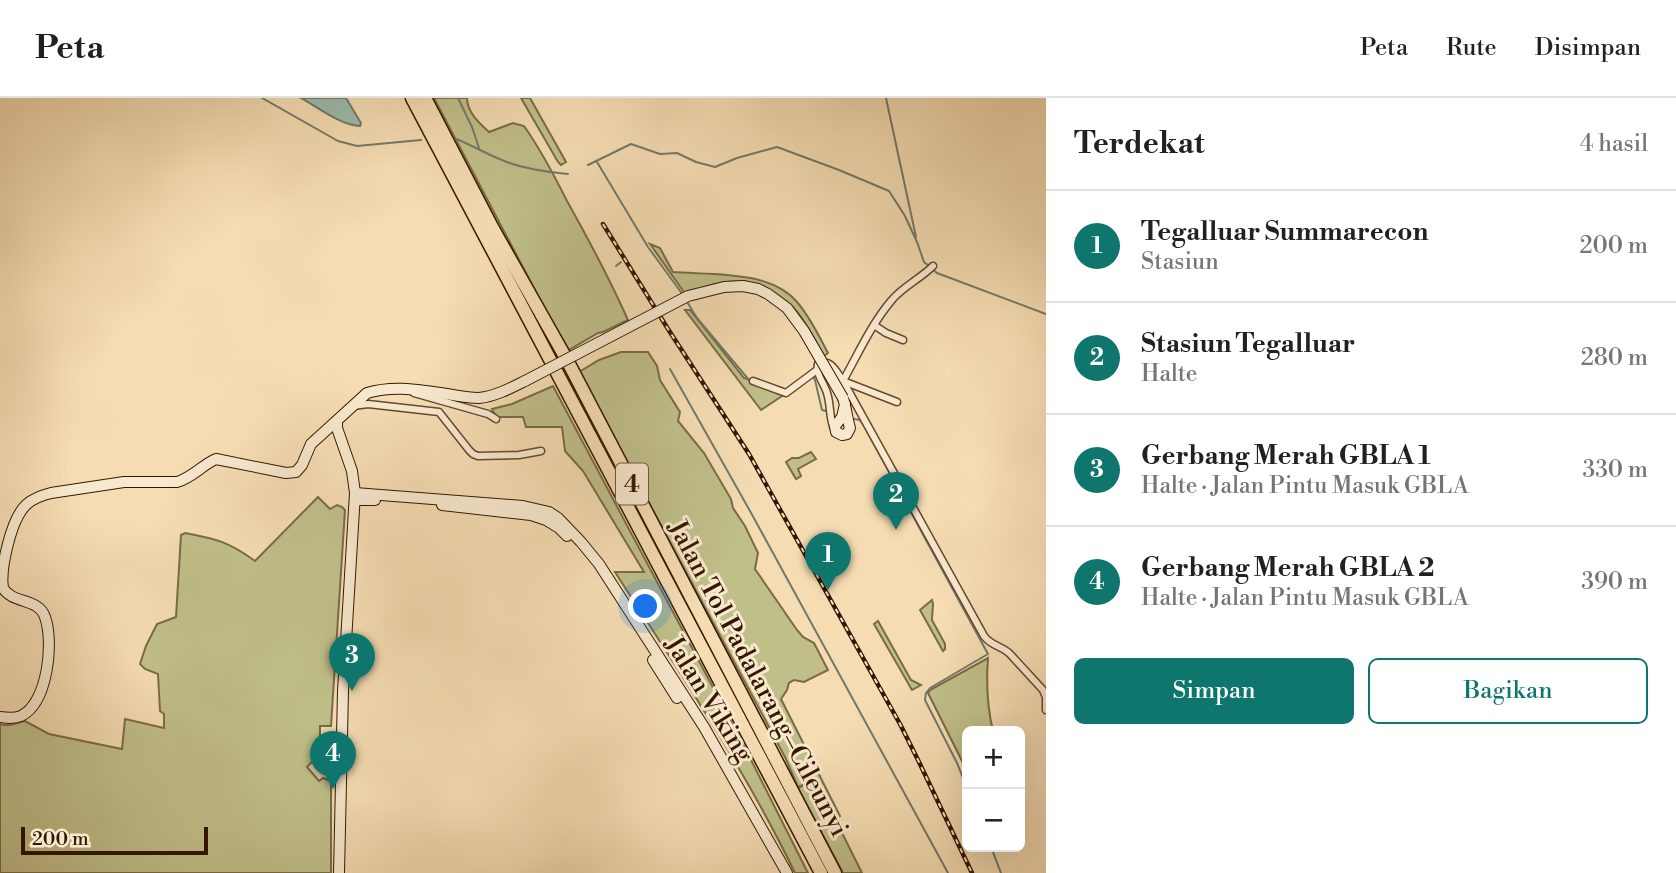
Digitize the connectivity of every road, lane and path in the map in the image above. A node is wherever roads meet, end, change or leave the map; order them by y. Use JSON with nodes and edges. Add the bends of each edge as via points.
{"nodes":[{"id":1,"x":412,"y":98,"type":"edge"},
{"id":2,"x":425,"y":98,"type":"edge"},
{"id":3,"x":933,"y":266,"type":"dead end"},
{"id":4,"x":874,"y":325,"type":"junction"},
{"id":5,"x":903,"y":340,"type":"dead end"},
{"id":6,"x":817,"y":370,"type":"junction"},
{"id":7,"x":753,"y":381,"type":"dead end"},
{"id":8,"x":843,"y":381,"type":"junction"},
{"id":9,"x":407,"y":388,"type":"junction"},
{"id":10,"x":844,"y":401,"type":"junction"},
{"id":11,"x":897,"y":402,"type":"dead end"},
{"id":12,"x":351,"y":406,"type":"junction"},
{"id":13,"x":496,"y":419,"type":"dead end"},
{"id":14,"x":337,"y":422,"type":"junction"},
{"id":15,"x":835,"y":424,"type":"junction"},
{"id":16,"x":541,"y":451,"type":"dead end"},
{"id":17,"x":355,"y":496,"type":"junction"},
{"id":18,"x":1,"y":587,"type":"edge"},
{"id":19,"x":1046,"y":710,"type":"edge"},
{"id":20,"x":0,"y":717,"type":"edge"},
{"id":21,"x":811,"y":840,"type":"junction"},
{"id":22,"x":339,"y":873,"type":"edge"},
{"id":23,"x":780,"y":873,"type":"edge"},
{"id":24,"x":787,"y":873,"type":"edge"},
{"id":25,"x":819,"y":873,"type":"edge"},
{"id":26,"x":835,"y":873,"type":"edge"}],
"edges":[{"from":1,"to":21,"type":"highway","name":"Jalan Tol Padalarang–Cileunyi","number":"4"},
{"from":2,"to":21,"type":"highway","name":"Jalan Tol Padalarang–Cileunyi","number":"4","via":[[572,370]]},
{"from":3,"to":4,"type":"street","via":[[891,300]]},
{"from":4,"to":5,"type":"street"},
{"from":4,"to":8,"type":"street"},
{"from":6,"to":7,"type":"street","via":[[786,393]]},
{"from":6,"to":8,"type":"street","via":[[818,364],[828,363]]},
{"from":6,"to":15,"type":"street"},
{"from":8,"to":11,"type":"street"},
{"from":8,"to":19,"type":"street","via":[[984,636],[1006,650],[1043,690]]},
{"from":9,"to":10,"type":"street","bridge":true,"via":[[480,398],[498,393],[688,296],[743,286],[758,289],[787,308]]},
{"from":9,"to":12,"type":"street","via":[[367,393]]},
{"from":9,"to":13,"type":"street"},
{"from":10,"to":15,"type":"street","via":[[842,417]]},
{"from":10,"to":15,"type":"street","via":[[849,424]]},
{"from":12,"to":14,"type":"street"},
{"from":12,"to":16,"type":"street","via":[[439,412],[478,456]]},
{"from":14,"to":17,"type":"street"},
{"from":14,"to":18,"type":"street","via":[[311,444],[296,472],[216,459],[177,482],[124,482],[41,496],[27,504],[9,530],[2,551]]},
{"from":17,"to":22,"type":"street"},
{"from":17,"to":23,"type":"street","name":"Jalan Viking","via":[[531,515],[559,528],[621,607],[703,737]]},
{"from":17,"to":24,"type":"street","name":"Jalan Viking","via":[[523,506],[558,518],[599,564],[625,603],[704,727]]},
{"from":18,"to":20,"type":"street","via":[[42,610],[48,661],[39,696],[28,711],[13,718]]},
{"from":21,"to":25,"type":"highway","name":"Jalan Tol Padalarang–Cileunyi","number":"4"},
{"from":21,"to":26,"type":"highway","name":"Jalan Tol Padalarang–Cileunyi","number":"4"}]}
